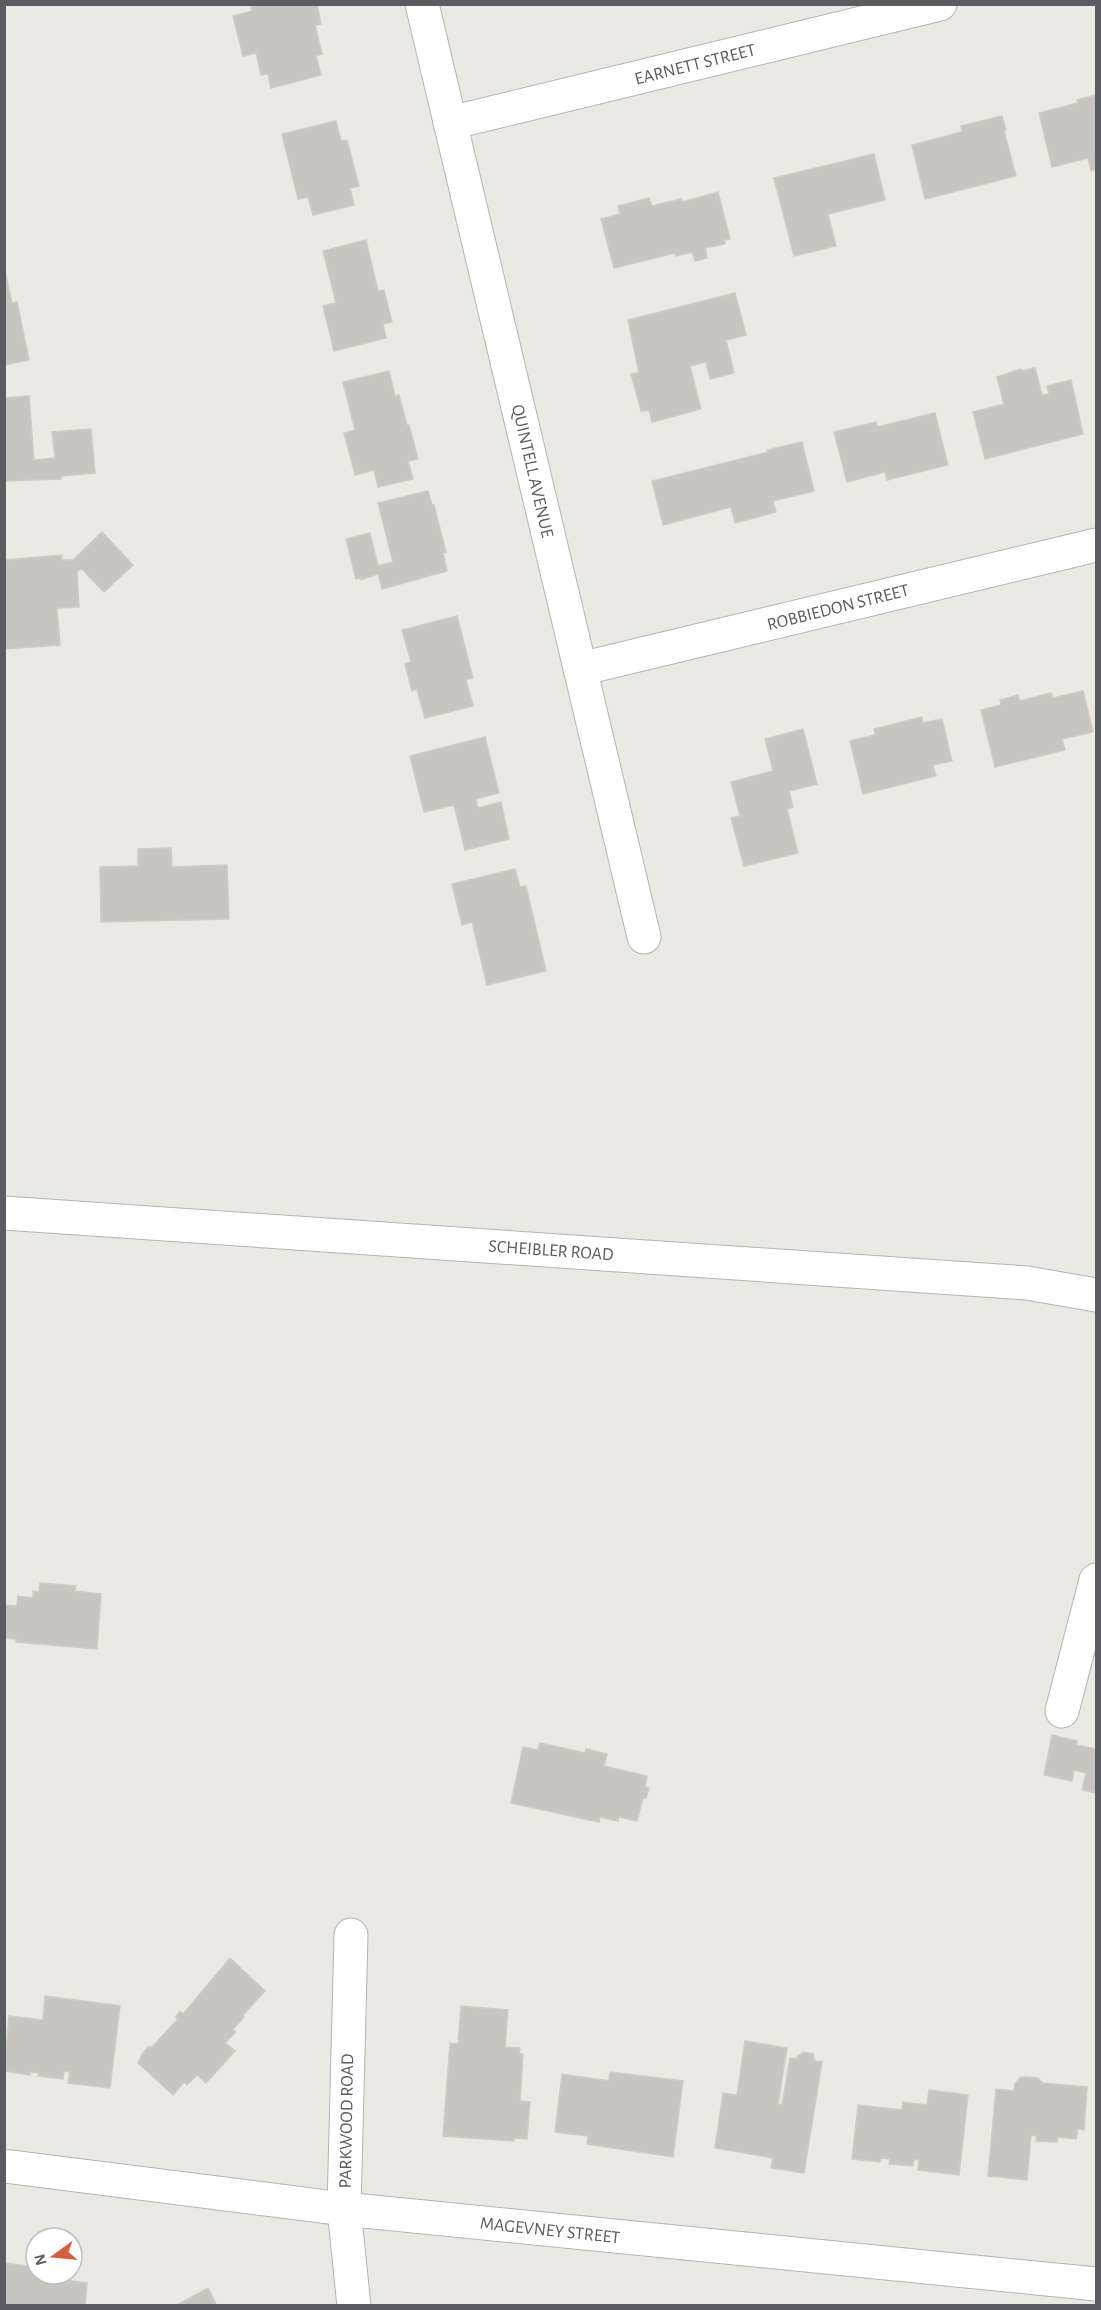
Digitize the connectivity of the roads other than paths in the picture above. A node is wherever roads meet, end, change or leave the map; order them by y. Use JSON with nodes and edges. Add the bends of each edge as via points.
{"nodes":[{"id":1,"x":422,"y":4,"type":"edge"},
{"id":2,"x":939,"y":4,"type":"edge"},
{"id":3,"x":450,"y":123,"type":"junction"},
{"id":4,"x":1096,"y":545,"type":"edge"},
{"id":5,"x":580,"y":669,"type":"junction"},
{"id":6,"x":644,"y":937,"type":"dead end"},
{"id":7,"x":4,"y":1213,"type":"edge"},
{"id":8,"x":1096,"y":1295,"type":"edge"},
{"id":9,"x":1096,"y":1580,"type":"edge"},
{"id":10,"x":1062,"y":1711,"type":"dead end"},
{"id":11,"x":351,"y":1935,"type":"dead end"},
{"id":12,"x":4,"y":2166,"type":"edge"},
{"id":13,"x":344,"y":2209,"type":"junction"},
{"id":14,"x":1096,"y":2284,"type":"edge"},
{"id":15,"x":354,"y":2306,"type":"edge"}],
"edges":[{"from":1,"to":3,"type":"street","name":"QUINTELL AVENUE"},
{"from":2,"to":3,"type":"street","name":"EARNETT STREET"},
{"from":3,"to":5,"type":"street","name":"QUINTELL AVENUE"},
{"from":4,"to":5,"type":"street","name":"ROBBIEDON STREET"},
{"from":5,"to":6,"type":"street","name":"QUINTELL AVENUE"},
{"from":7,"to":8,"type":"street","name":"SCHEIBLER ROAD","via":[[1016,1282]]},
{"from":9,"to":10,"type":"street"},
{"from":11,"to":13,"type":"street","name":"PARKWOOD ROAD"},
{"from":12,"to":13,"type":"street","name":"MAGEVNEY STREET"},
{"from":13,"to":14,"type":"street","name":"MAGEVNEY STREET"},
{"from":13,"to":15,"type":"street","name":"PARKWOOD ROAD"}]}
